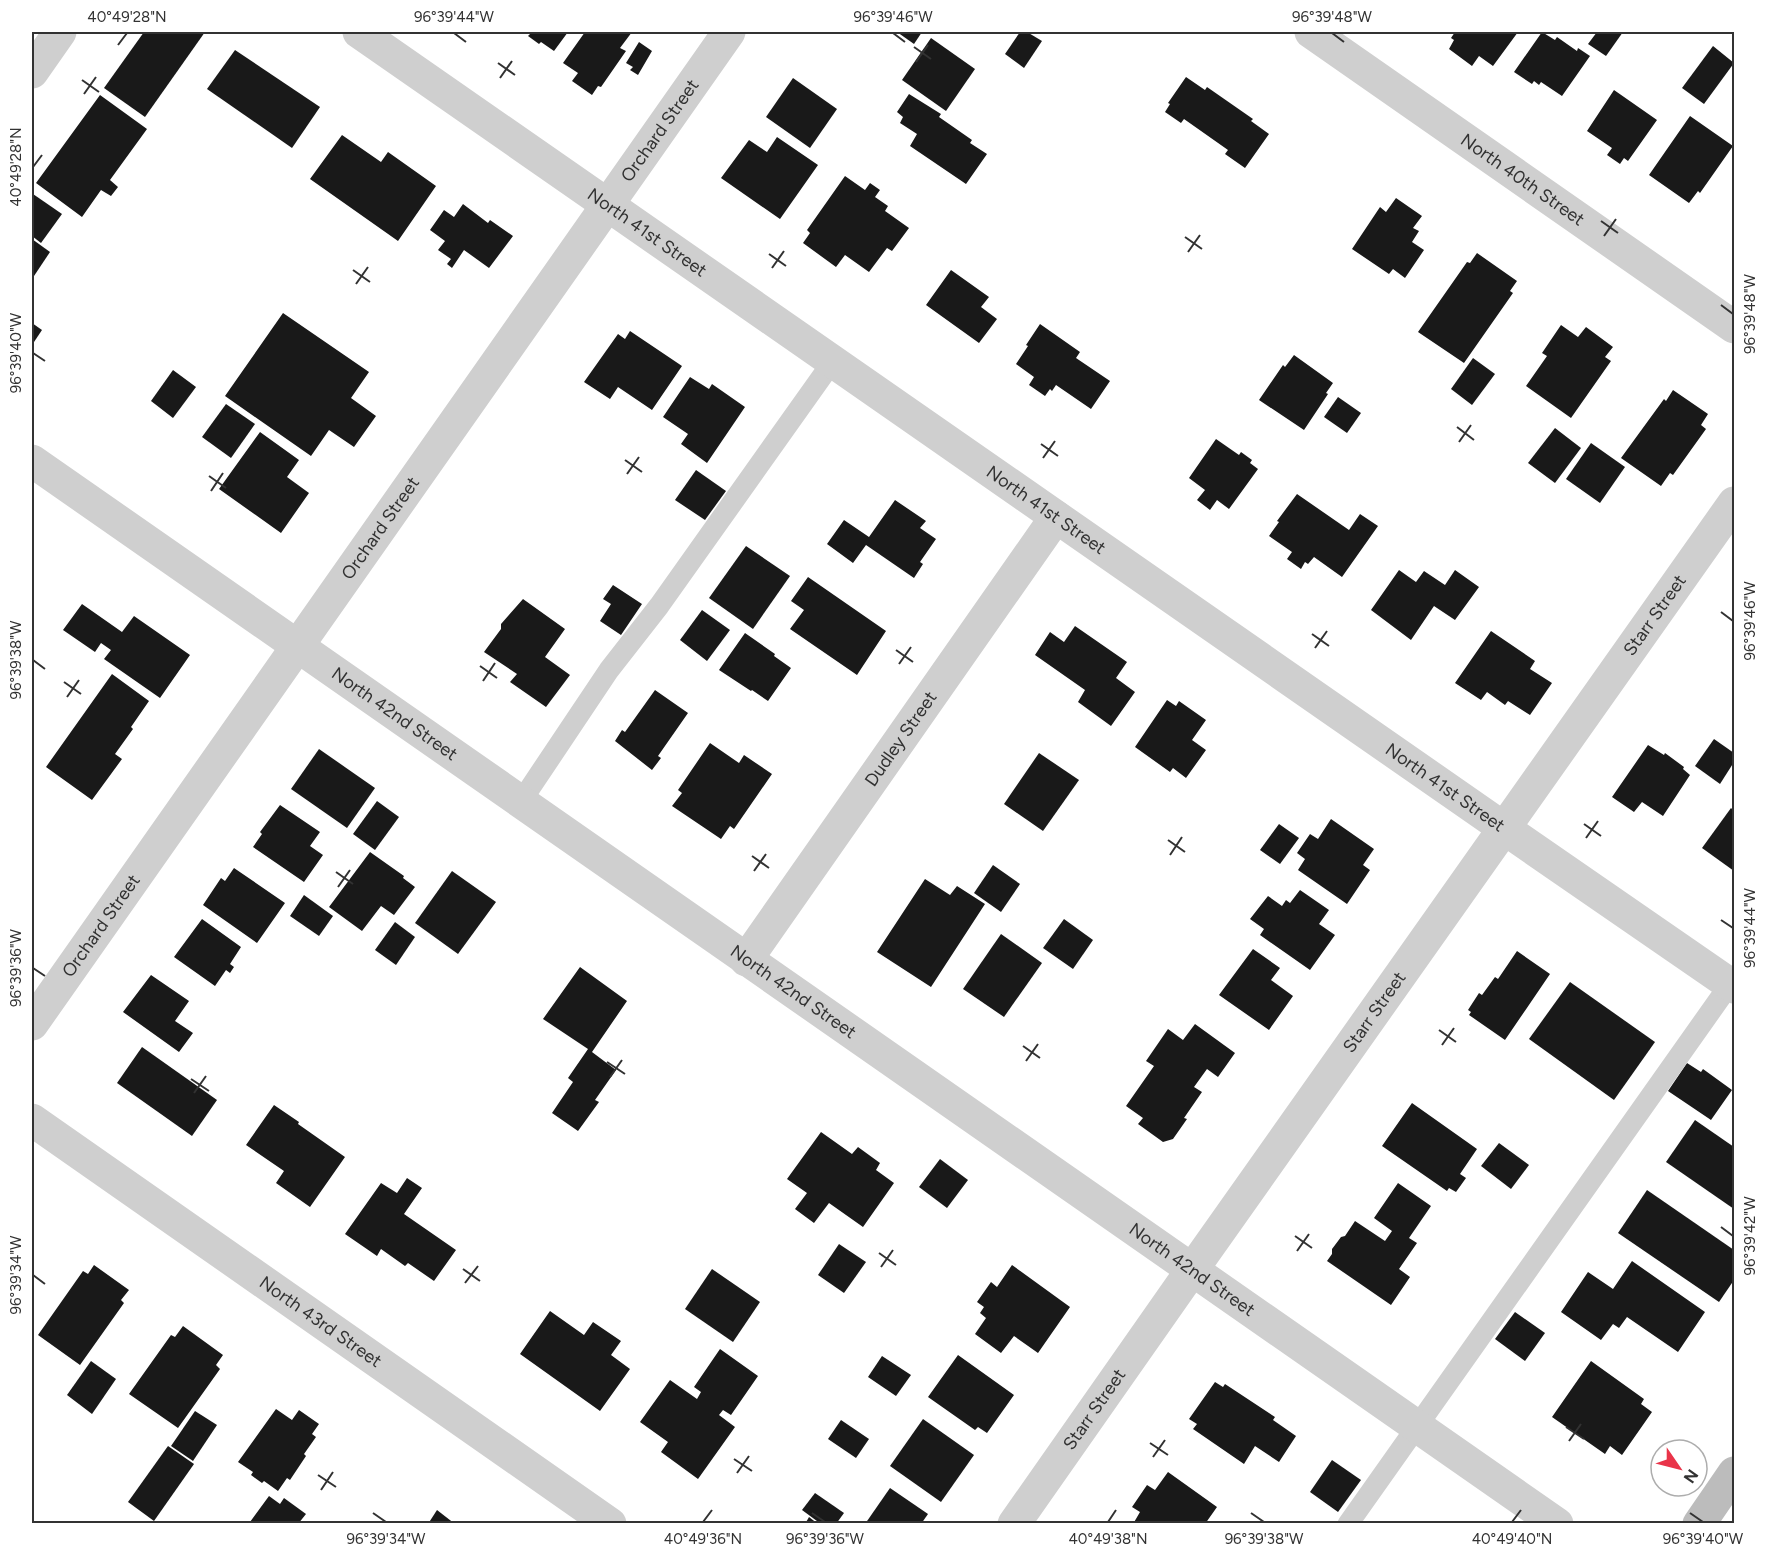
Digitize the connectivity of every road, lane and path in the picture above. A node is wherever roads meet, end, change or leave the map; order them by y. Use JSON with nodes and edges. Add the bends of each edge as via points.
{"nodes":[{"id":1,"x":60,"y":32,"type":"edge"},
{"id":2,"x":359,"y":32,"type":"edge"},
{"id":3,"x":729,"y":32,"type":"edge"},
{"id":4,"x":1311,"y":32,"type":"edge"},
{"id":5,"x":32,"y":72,"type":"edge"},
{"id":6,"x":608,"y":204,"type":"junction"},
{"id":7,"x":1734,"y":327,"type":"edge"},
{"id":8,"x":832,"y":361,"type":"junction"},
{"id":9,"x":32,"y":461,"type":"edge"},
{"id":10,"x":1734,"y":503,"type":"edge"},
{"id":11,"x":1056,"y":517,"type":"junction"},
{"id":12,"x":298,"y":646,"type":"junction"},
{"id":13,"x":520,"y":803,"type":"junction"},
{"id":14,"x":1505,"y":829,"type":"junction"},
{"id":15,"x":746,"y":960,"type":"junction"},
{"id":16,"x":1732,"y":986,"type":"edge"},
{"id":17,"x":32,"y":1024,"type":"edge"},
{"id":18,"x":32,"y":1120,"type":"edge"},
{"id":19,"x":1192,"y":1270,"type":"junction"},
{"id":20,"x":1417,"y":1426,"type":"junction"},
{"id":21,"x":1734,"y":1473,"type":"edge"},
{"id":22,"x":610,"y":1524,"type":"edge"},
{"id":23,"x":1014,"y":1524,"type":"edge"},
{"id":24,"x":1348,"y":1524,"type":"edge"},
{"id":25,"x":1557,"y":1524,"type":"edge"},
{"id":26,"x":1699,"y":1524,"type":"edge"}],
"edges":[{"from":1,"to":5,"type":"street"},
{"from":2,"to":6,"type":"street","name":"North 41st Street"},
{"from":3,"to":6,"type":"street","name":"Orchard Street"},
{"from":4,"to":7,"type":"street","name":"North 40th Street"},
{"from":6,"to":8,"type":"street","name":"North 41st Street"},
{"from":6,"to":12,"type":"street","name":"Orchard Street"},
{"from":8,"to":11,"type":"street","name":"North 41st Street"},
{"from":8,"to":13,"type":"lane","via":[[659,606],[609,670]]},
{"from":9,"to":12,"type":"street","name":"North 42nd Street"},
{"from":10,"to":14,"type":"street","name":"Starr Street"},
{"from":11,"to":14,"type":"street","name":"North 41st Street"},
{"from":11,"to":15,"type":"street","name":"Dudley Street"},
{"from":12,"to":13,"type":"street","name":"North 42nd Street"},
{"from":12,"to":17,"type":"street","name":"Orchard Street"},
{"from":13,"to":15,"type":"street","name":"North 42nd Street"},
{"from":14,"to":16,"type":"street","name":"North 41st Street"},
{"from":14,"to":19,"type":"street","name":"Starr Street"},
{"from":15,"to":19,"type":"street","name":"North 42nd Street"},
{"from":16,"to":20,"type":"lane"},
{"from":18,"to":22,"type":"street","name":"North 43rd Street"},
{"from":19,"to":20,"type":"street","name":"North 42nd Street"},
{"from":19,"to":23,"type":"street","name":"Starr Street"},
{"from":20,"to":24,"type":"lane"},
{"from":20,"to":25,"type":"street","name":"North 42nd Street"},
{"from":21,"to":26,"type":"main road"}]}
